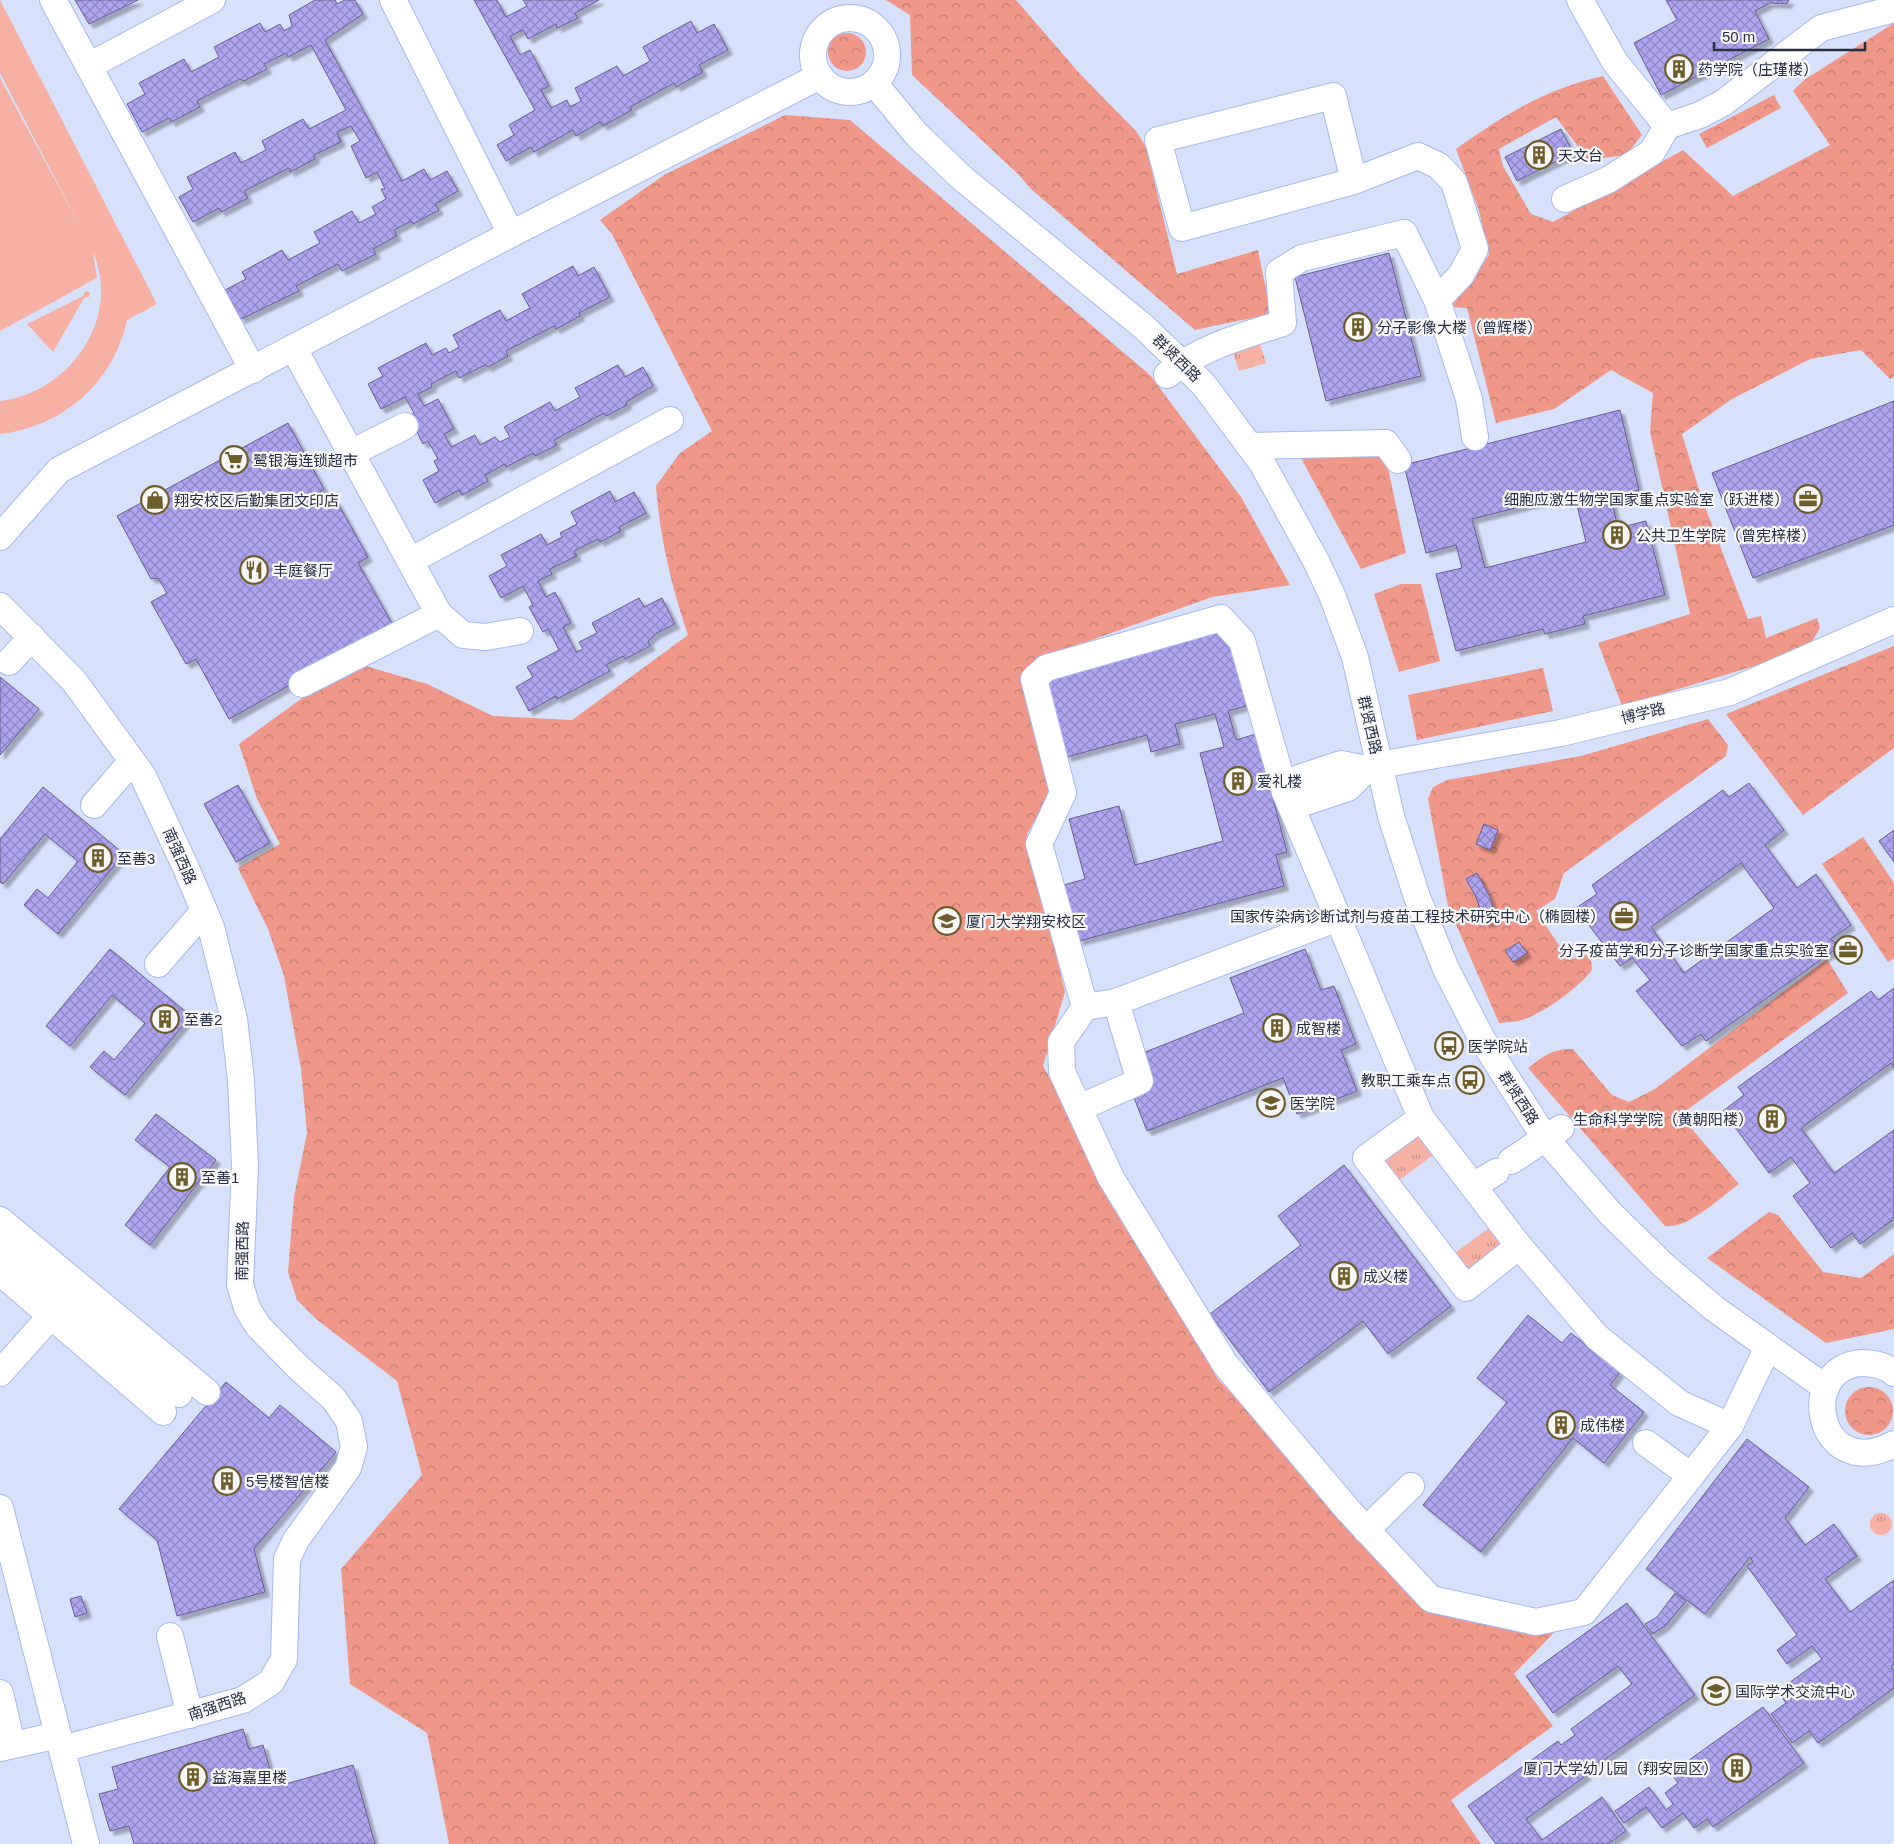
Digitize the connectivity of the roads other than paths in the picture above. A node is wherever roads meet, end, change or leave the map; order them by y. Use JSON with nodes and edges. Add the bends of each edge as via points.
{"nodes":[{"id":1,"x":53,"y":0,"type":"edge"},
{"id":2,"x":212,"y":0,"type":"edge"},
{"id":3,"x":393,"y":0,"type":"edge"},
{"id":4,"x":1580,"y":0,"type":"edge"},
{"id":5,"x":1894,"y":9,"type":"edge"},
{"id":6,"x":833,"y":10,"type":"edge"},
{"id":7,"x":89,"y":66,"type":"junction"},
{"id":8,"x":820,"y":76,"type":"junction"},
{"id":9,"x":874,"y":83,"type":"junction"},
{"id":10,"x":1667,"y":126,"type":"junction"},
{"id":11,"x":1354,"y":181,"type":"junction"},
{"id":12,"x":1565,"y":199,"type":"dead end"},
{"id":13,"x":511,"y":234,"type":"junction"},
{"id":14,"x":1437,"y":300,"type":"junction"},
{"id":15,"x":294,"y":349,"type":"junction"},
{"id":16,"x":1174,"y":369,"type":"junction"},
{"id":17,"x":253,"y":370,"type":"junction"},
{"id":18,"x":670,"y":420,"type":"dead end"},
{"id":19,"x":405,"y":426,"type":"dead end"},
{"id":20,"x":1475,"y":437,"type":"dead end"},
{"id":21,"x":1249,"y":446,"type":"junction"},
{"id":22,"x":351,"y":454,"type":"junction"},
{"id":23,"x":1398,"y":460,"type":"dead end"},
{"id":24,"x":0,"y":537,"type":"edge"},
{"id":25,"x":410,"y":561,"type":"junction"},
{"id":26,"x":0,"y":606,"type":"edge"},
{"id":27,"x":439,"y":614,"type":"junction"},
{"id":28,"x":1894,"y":620,"type":"edge"},
{"id":29,"x":520,"y":631,"type":"dead end"},
{"id":30,"x":32,"y":637,"type":"junction"},
{"id":31,"x":9,"y":662,"type":"dead end"},
{"id":32,"x":302,"y":684,"type":"dead end"},
{"id":33,"x":132,"y":761,"type":"junction"},
{"id":34,"x":1373,"y":767,"type":"junction"},
{"id":35,"x":1285,"y":792,"type":"junction"},
{"id":36,"x":94,"y":805,"type":"dead end"},
{"id":37,"x":204,"y":911,"type":"junction"},
{"id":38,"x":1338,"y":918,"type":"junction"},
{"id":39,"x":158,"y":964,"type":"dead end"},
{"id":40,"x":1116,"y":1002,"type":"junction"},
{"id":41,"x":1085,"y":1007,"type":"junction"},
{"id":42,"x":1079,"y":1108,"type":"junction"},
{"id":43,"x":1421,"y":1118,"type":"junction"},
{"id":44,"x":1553,"y":1133,"type":"junction"},
{"id":45,"x":1473,"y":1186,"type":"junction"},
{"id":46,"x":0,"y":1220,"type":"edge"},
{"id":47,"x":0,"y":1244,"type":"edge"},
{"id":48,"x":1519,"y":1246,"type":"junction"},
{"id":49,"x":0,"y":1272,"type":"edge"},
{"id":50,"x":46,"y":1302,"type":"junction"},
{"id":51,"x":1768,"y":1347,"type":"junction"},
{"id":52,"x":0,"y":1373,"type":"edge"},
{"id":53,"x":1894,"y":1373,"type":"edge"},
{"id":54,"x":1826,"y":1388,"type":"junction"},
{"id":55,"x":207,"y":1392,"type":"dead end"},
{"id":56,"x":171,"y":1403,"type":"dead end"},
{"id":57,"x":1730,"y":1426,"type":"junction"},
{"id":58,"x":1646,"y":1443,"type":"dead end"},
{"id":59,"x":1894,"y":1444,"type":"edge"},
{"id":60,"x":1691,"y":1476,"type":"junction"},
{"id":61,"x":1412,"y":1486,"type":"dead end"},
{"id":62,"x":0,"y":1508,"type":"edge"},
{"id":63,"x":1366,"y":1530,"type":"junction"},
{"id":64,"x":170,"y":1636,"type":"dead end"},
{"id":65,"x":0,"y":1693,"type":"edge"},
{"id":66,"x":190,"y":1715,"type":"junction"},
{"id":67,"x":60,"y":1742,"type":"junction"},
{"id":68,"x":6,"y":1747,"type":"edge"},
{"id":69,"x":81,"y":1843,"type":"edge"}],
"edges":[{"from":1,"to":7,"type":"street"},
{"from":2,"to":7,"type":"street"},
{"from":3,"to":13,"type":"street"},
{"from":4,"to":10,"type":"street","via":[[1614,62]]},
{"from":5,"to":10,"type":"street","via":[[1822,28],[1723,103],[1700,116]]},
{"from":6,"to":8,"type":"street","via":[[813,54]]},
{"from":6,"to":9,"type":"street","via":[[871,24],[879,32],[888,53],[882,74]]},
{"from":7,"to":17,"type":"street"},
{"from":8,"to":9,"type":"street","via":[[829,85],[846,91],[864,89]]},
{"from":8,"to":13,"type":"street"},
{"from":9,"to":16,"type":"street","name":"群贤西路","via":[[917,135],[962,178],[1145,328]]},
{"from":10,"to":12,"type":"street","via":[[1652,152],[1608,180]]},
{"from":11,"to":11,"type":"street","via":[[1333,96],[1158,140],[1182,228]]},
{"from":11,"to":14,"type":"street","via":[[1418,156],[1439,166],[1454,182],[1475,250],[1461,275]]},
{"from":13,"to":15,"type":"street"},
{"from":14,"to":16,"type":"street","via":[[1404,233],[1302,258],[1279,272],[1283,323],[1218,344]]},
{"from":14,"to":20,"type":"street","via":[[1469,398]]},
{"from":15,"to":17,"type":"street"},
{"from":15,"to":22,"type":"street"},
{"from":16,"to":21,"type":"street","name":"群贤西路","via":[[1204,384]]},
{"from":17,"to":24,"type":"street","via":[[59,470]]},
{"from":18,"to":25,"type":"street"},
{"from":19,"to":22,"type":"street"},
{"from":21,"to":23,"type":"street","via":[[1386,443]]},
{"from":21,"to":34,"type":"street","name":"群贤西路","via":[[1262,463],[1316,560],[1332,596],[1355,657]]},
{"from":22,"to":25,"type":"street"},
{"from":25,"to":27,"type":"street"},
{"from":26,"to":30,"type":"street","name":"南强西路"},
{"from":27,"to":29,"type":"street","via":[[463,635],[486,637]]},
{"from":27,"to":32,"type":"street"},
{"from":28,"to":34,"type":"street","name":"博学路","via":[[1730,692],[1561,733]]},
{"from":30,"to":31,"type":"street"},
{"from":30,"to":33,"type":"street","name":"南强西路","via":[[74,681]]},
{"from":33,"to":36,"type":"street"},
{"from":33,"to":37,"type":"street","name":"南强西路","via":[[143,776]]},
{"from":34,"to":35,"type":"street","via":[[1348,788],[1306,802]]},
{"from":34,"to":44,"type":"street","name":"群贤西路","via":[[1417,897],[1446,968],[1483,1041]]},
{"from":35,"to":38,"type":"street"},
{"from":35,"to":41,"type":"street","via":[[1242,640],[1221,618],[1046,668],[1034,679],[1063,793],[1039,844]]},
{"from":37,"to":39,"type":"street"},
{"from":37,"to":66,"type":"street","name":"南强西路","via":[[234,1019],[241,1080],[245,1166],[240,1284],[247,1308],[258,1326],[334,1399],[349,1421],[354,1446],[348,1468],[296,1540],[287,1559],[284,1659],[271,1682],[243,1700]]},
{"from":38,"to":40,"type":"street"},
{"from":38,"to":43,"type":"street"},
{"from":40,"to":41,"type":"street"},
{"from":40,"to":42,"type":"street","via":[[1140,1081]]},
{"from":41,"to":42,"type":"street","via":[[1061,1042],[1062,1072]]},
{"from":42,"to":63,"type":"street","via":[[1111,1178],[1225,1364]]},
{"from":43,"to":45,"type":"street"},
{"from":43,"to":48,"type":"street","via":[[1366,1158],[1372,1166],[1466,1288]]},
{"from":44,"to":45,"type":"street"},
{"from":44,"to":51,"type":"street","name":"群贤西路","via":[[1610,1213],[1663,1265],[1715,1309]]},
{"from":45,"to":48,"type":"street"},
{"from":46,"to":55,"type":"street"},
{"from":47,"to":50,"type":"street"},
{"from":48,"to":57,"type":"street","via":[[1597,1337],[1679,1403]]},
{"from":49,"to":50,"type":"street"},
{"from":50,"to":52,"type":"street"},
{"from":50,"to":56,"type":"street"},
{"from":51,"to":54,"type":"street","name":"群贤西路"},
{"from":51,"to":57,"type":"street"},
{"from":53,"to":54,"type":"street","via":[[1875,1363],[1859,1363],[1837,1374]]},
{"from":54,"to":59,"type":"street","via":[[1821,1404],[1822,1417],[1828,1432],[1843,1447],[1857,1453],[1880,1451]]},
{"from":57,"to":60,"type":"street"},
{"from":58,"to":60,"type":"street"},
{"from":60,"to":63,"type":"street","via":[[1584,1612],[1536,1622],[1431,1599]]},
{"from":61,"to":63,"type":"street"},
{"from":62,"to":67,"type":"street"},
{"from":64,"to":66,"type":"street"},
{"from":65,"to":68,"type":"street"},
{"from":66,"to":67,"type":"street","name":"南强西路"},
{"from":67,"to":68,"type":"street","name":"南强西路"},
{"from":67,"to":69,"type":"street"}]}
